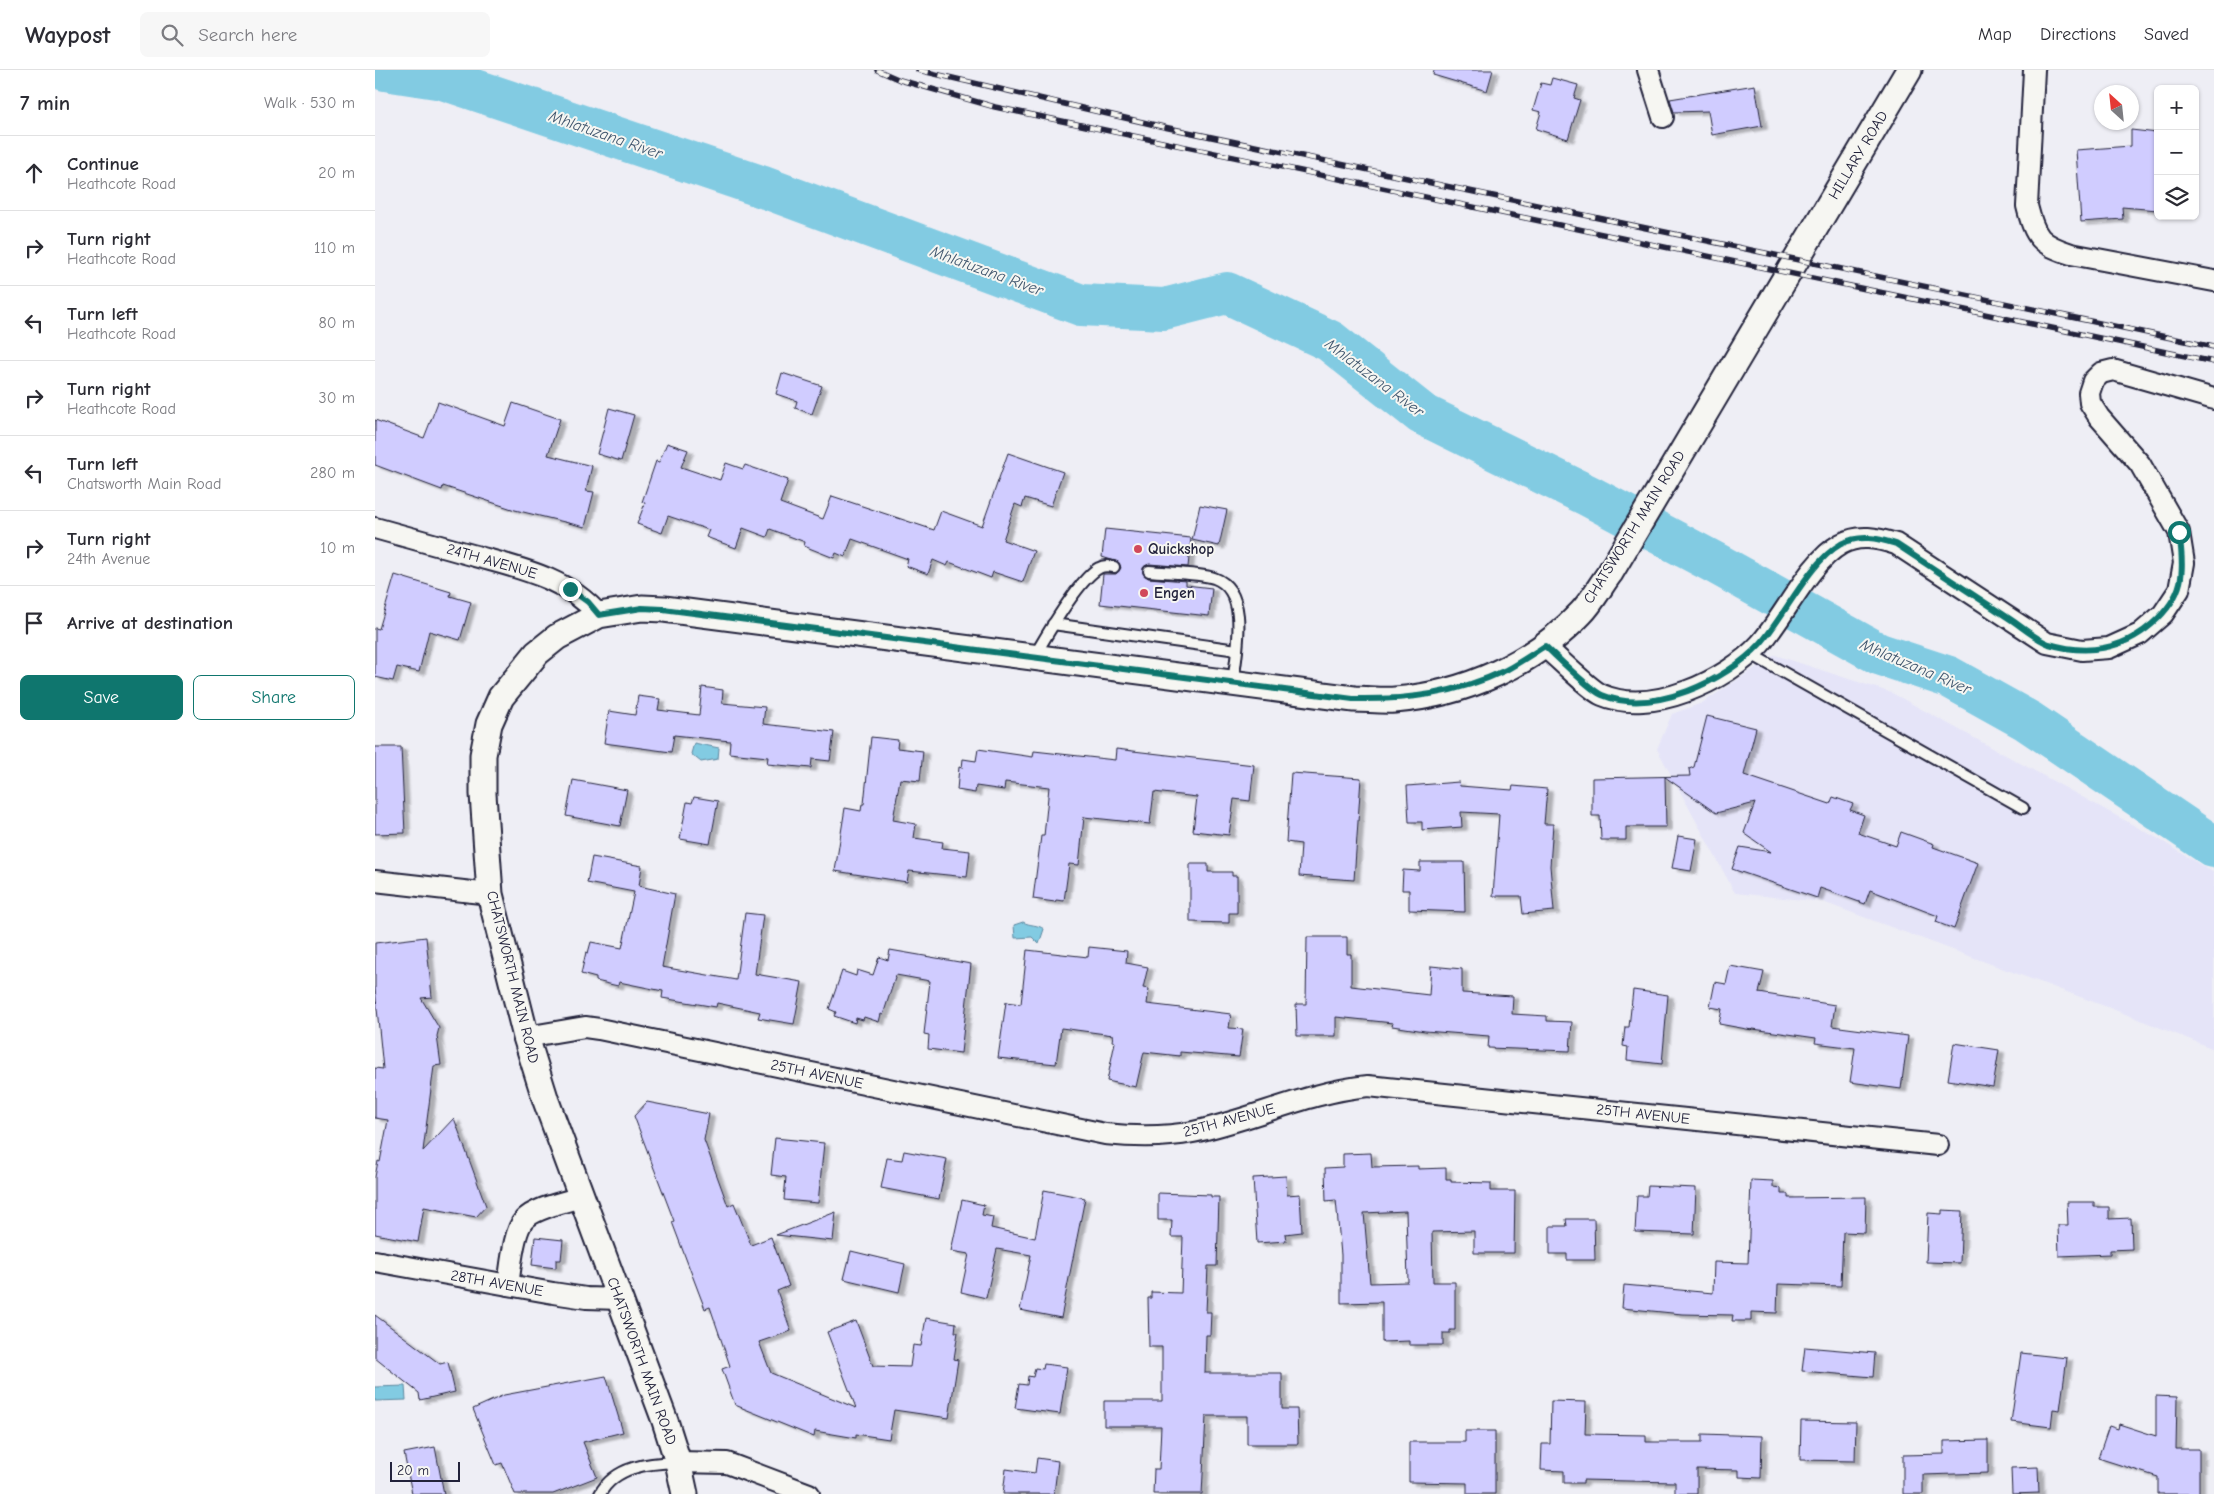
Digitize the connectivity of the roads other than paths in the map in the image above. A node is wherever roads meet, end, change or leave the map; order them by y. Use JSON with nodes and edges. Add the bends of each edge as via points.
{"nodes":[{"id":1,"x":1648,"y":70,"type":"edge"},
{"id":2,"x":1909,"y":70,"type":"edge"},
{"id":3,"x":2034,"y":70,"type":"edge"},
{"id":4,"x":1663,"y":117,"type":"dead end"},
{"id":5,"x":1808,"y":240,"type":"joint"},
{"id":6,"x":2214,"y":281,"type":"edge"},
{"id":7,"x":2214,"y":399,"type":"edge"},
{"id":8,"x":375,"y":528,"type":"edge"},
{"id":9,"x":1115,"y":567,"type":"dead end"},
{"id":10,"x":1149,"y":571,"type":"dead end"},
{"id":11,"x":599,"y":615,"type":"junction"},
{"id":12,"x":1053,"y":624,"type":"junction"},
{"id":13,"x":1545,"y":646,"type":"junction"},
{"id":14,"x":1755,"y":648,"type":"junction"},
{"id":15,"x":1237,"y":650,"type":"junction"},
{"id":16,"x":1033,"y":658,"type":"junction"},
{"id":17,"x":1233,"y":683,"type":"junction"},
{"id":18,"x":2023,"y":808,"type":"dead end"},
{"id":19,"x":375,"y":881,"type":"edge"},
{"id":20,"x":490,"y":894,"type":"junction"},
{"id":21,"x":526,"y":1037,"type":"junction"},
{"id":22,"x":1938,"y":1145,"type":"dead end"},
{"id":23,"x":581,"y":1197,"type":"junction"},
{"id":24,"x":375,"y":1261,"type":"edge"},
{"id":25,"x":508,"y":1284,"type":"junction"},
{"id":26,"x":621,"y":1299,"type":"junction"},
{"id":27,"x":678,"y":1462,"type":"junction"},
{"id":28,"x":600,"y":1494,"type":"edge"},
{"id":29,"x":685,"y":1494,"type":"edge"},
{"id":30,"x":809,"y":1494,"type":"edge"}],
"edges":[{"from":1,"to":4,"type":"street"},
{"from":2,"to":5,"type":"street","name":"HILLARY ROAD"},
{"from":3,"to":6,"type":"street","via":[[2027,206],[2031,224],[2039,238],[2051,248],[2071,254]]},
{"from":5,"to":13,"type":"street","name":"CHATSWORTH MAIN ROAD","via":[[1610,573],[1581,613]]},
{"from":7,"to":14,"type":"street","via":[[2113,370],[2101,373],[2093,381],[2089,393],[2090,403],[2099,417],[2140,464],[2179,532],[2184,563],[2179,590],[2163,614],[2140,634],[2109,648],[2082,650],[2047,643],[1896,544],[1877,538],[1858,538],[1841,545],[1822,560]]},
{"from":8,"to":11,"type":"street","name":"24TH AVENUE","via":[[536,573],[570,589]]},
{"from":9,"to":12,"type":"lane","via":[[1101,566],[1093,572]]},
{"from":10,"to":15,"type":"lane","via":[[1223,582],[1231,591],[1239,618]]},
{"from":11,"to":16,"type":"street","name":"CHATSWORTH MAIN ROAD","via":[[642,608],[663,609]]},
{"from":11,"to":20,"type":"street","name":"CHATSWORTH MAIN ROAD","via":[[557,637],[537,653],[501,697],[489,724],[483,755],[483,794]]},
{"from":12,"to":15,"type":"lane"},
{"from":12,"to":16,"type":"lane"},
{"from":13,"to":14,"type":"street","via":[[1601,695],[1628,702],[1660,700],[1690,690],[1721,674]]},
{"from":13,"to":17,"type":"street","name":"CHATSWORTH MAIN ROAD","via":[[1507,670],[1466,687],[1394,700],[1353,699]]},
{"from":14,"to":18,"type":"lane"},
{"from":15,"to":17,"type":"lane"},
{"from":16,"to":17,"type":"street","name":"CHATSWORTH MAIN ROAD"},
{"from":19,"to":20,"type":"street"},
{"from":20,"to":21,"type":"street","name":"CHATSWORTH MAIN ROAD"},
{"from":21,"to":22,"type":"street","name":"25TH AVENUE","via":[[577,1028],[599,1029],[1105,1134],[1137,1137],[1193,1132],[1330,1092],[1367,1086]]},
{"from":21,"to":23,"type":"street","name":"CHATSWORTH MAIN ROAD"},
{"from":23,"to":25,"type":"street","via":[[535,1212],[524,1219],[518,1230]]},
{"from":23,"to":26,"type":"street","name":"CHATSWORTH MAIN ROAD"},
{"from":24,"to":25,"type":"street","name":"28TH AVENUE"},
{"from":25,"to":26,"type":"street","name":"28TH AVENUE","via":[[586,1298]]},
{"from":26,"to":27,"type":"street","name":"CHATSWORTH MAIN ROAD"},
{"from":27,"to":28,"type":"lane","via":[[645,1464],[617,1475]]},
{"from":27,"to":29,"type":"street","name":"CHATSWORTH MAIN ROAD"},
{"from":27,"to":30,"type":"street","via":[[727,1463]]}]}
